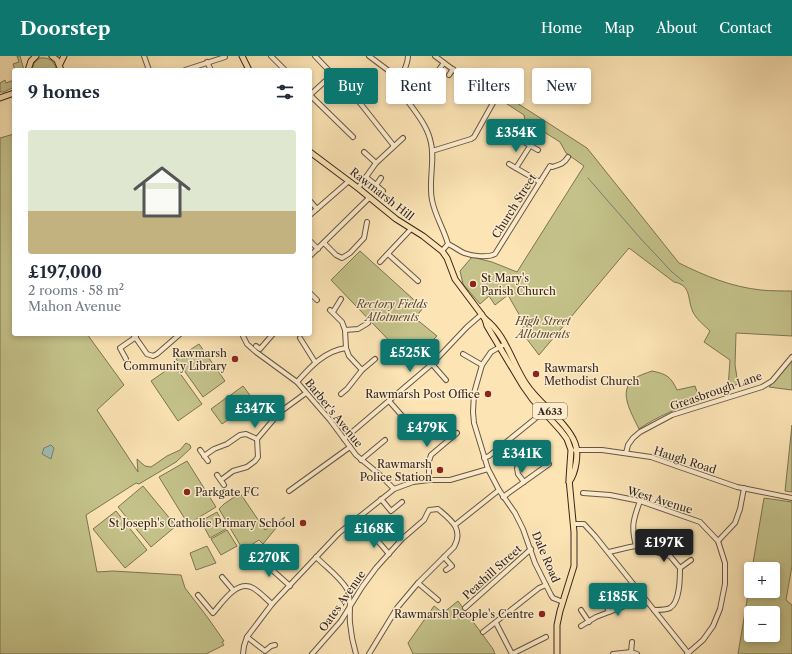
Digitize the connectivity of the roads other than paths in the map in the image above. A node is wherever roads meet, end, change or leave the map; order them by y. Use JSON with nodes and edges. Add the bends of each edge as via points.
{"nodes":[{"id":1,"x":36,"y":56,"type":"edge"},
{"id":2,"x":52,"y":56,"type":"edge"},
{"id":3,"x":64,"y":56,"type":"edge"},
{"id":4,"x":144,"y":56,"type":"edge"},
{"id":5,"x":242,"y":56,"type":"edge"},
{"id":6,"x":271,"y":56,"type":"edge"},
{"id":7,"x":315,"y":56,"type":"edge"},
{"id":8,"x":369,"y":56,"type":"edge"},
{"id":9,"x":378,"y":56,"type":"edge"},
{"id":10,"x":408,"y":56,"type":"edge"},
{"id":11,"x":435,"y":56,"type":"edge"},
{"id":12,"x":225,"y":57,"type":"edge"},
{"id":13,"x":375,"y":60,"type":"junction"},
{"id":14,"x":207,"y":62,"type":"junction"},
{"id":15,"x":444,"y":63,"type":"junction"},
{"id":16,"x":29,"y":68,"type":"edge"},
{"id":17,"x":60,"y":68,"type":"edge"},
{"id":18,"x":148,"y":68,"type":"edge"},
{"id":19,"x":190,"y":68,"type":"edge"},
{"id":20,"x":210,"y":68,"type":"edge"},
{"id":21,"x":247,"y":68,"type":"edge"},
{"id":22,"x":283,"y":68,"type":"edge"},
{"id":23,"x":327,"y":68,"type":"edge"},
{"id":24,"x":440,"y":68,"type":"edge"},
{"id":25,"x":386,"y":69,"type":"edge"},
{"id":26,"x":449,"y":75,"type":"dead end"},
{"id":27,"x":324,"y":82,"type":"edge"},
{"id":28,"x":12,"y":93,"type":"edge"},
{"id":29,"x":312,"y":93,"type":"edge"},
{"id":30,"x":312,"y":97,"type":"edge"},
{"id":31,"x":0,"y":98,"type":"edge"},
{"id":32,"x":361,"y":104,"type":"edge"},
{"id":33,"x":492,"y":104,"type":"edge"},
{"id":34,"x":353,"y":138,"type":"dead end"},
{"id":35,"x":403,"y":138,"type":"dead end"},
{"id":36,"x":524,"y":142,"type":"dead end"},
{"id":37,"x":394,"y":146,"type":"junction"},
{"id":38,"x":530,"y":146,"type":"junction"},
{"id":39,"x":538,"y":150,"type":"dead end"},
{"id":40,"x":432,"y":151,"type":"junction"},
{"id":41,"x":312,"y":154,"type":"edge"},
{"id":42,"x":365,"y":154,"type":"dead end"},
{"id":43,"x":568,"y":157,"type":"dead end"},
{"id":44,"x":376,"y":163,"type":"junction"},
{"id":45,"x":510,"y":164,"type":"dead end"},
{"id":46,"x":516,"y":168,"type":"junction"},
{"id":47,"x":366,"y":177,"type":"junction"},
{"id":48,"x":381,"y":178,"type":"dead end"},
{"id":49,"x":348,"y":181,"type":"junction"},
{"id":50,"x":540,"y":182,"type":"junction"},
{"id":51,"x":376,"y":185,"type":"junction"},
{"id":52,"x":358,"y":188,"type":"junction"},
{"id":53,"x":383,"y":191,"type":"dead end"},
{"id":54,"x":369,"y":198,"type":"junction"},
{"id":55,"x":312,"y":203,"type":"edge"},
{"id":56,"x":317,"y":209,"type":"junction"},
{"id":57,"x":312,"y":214,"type":"edge"},
{"id":58,"x":367,"y":222,"type":"dead end"},
{"id":59,"x":411,"y":229,"type":"junction"},
{"id":60,"x":312,"y":243,"type":"edge"},
{"id":61,"x":324,"y":243,"type":"junction"},
{"id":62,"x":448,"y":244,"type":"junction"},
{"id":63,"x":318,"y":249,"type":"junction"},
{"id":64,"x":442,"y":251,"type":"junction"},
{"id":65,"x":312,"y":254,"type":"edge"},
{"id":66,"x":388,"y":254,"type":"junction"},
{"id":67,"x":380,"y":262,"type":"dead end"},
{"id":68,"x":418,"y":281,"type":"dead end"},
{"id":69,"x":312,"y":295,"type":"edge"},
{"id":70,"x":341,"y":299,"type":"dead end"},
{"id":71,"x":317,"y":300,"type":"dead end"},
{"id":72,"x":484,"y":316,"type":"junction"},
{"id":73,"x":368,"y":323,"type":"dead end"},
{"id":74,"x":345,"y":330,"type":"junction"},
{"id":75,"x":134,"y":336,"type":"edge"},
{"id":76,"x":178,"y":336,"type":"edge"},
{"id":77,"x":243,"y":336,"type":"edge"},
{"id":78,"x":271,"y":336,"type":"edge"},
{"id":79,"x":300,"y":338,"type":"dead end"},
{"id":80,"x":505,"y":344,"type":"junction"},
{"id":81,"x":256,"y":346,"type":"dead end"},
{"id":82,"x":500,"y":347,"type":"junction"},
{"id":83,"x":346,"y":348,"type":"junction"},
{"id":84,"x":463,"y":354,"type":"dead end"},
{"id":85,"x":792,"y":357,"type":"edge"},
{"id":86,"x":126,"y":359,"type":"dead end"},
{"id":87,"x":375,"y":359,"type":"dead end"},
{"id":88,"x":315,"y":362,"type":"junction"},
{"id":89,"x":432,"y":364,"type":"junction"},
{"id":90,"x":482,"y":365,"type":"junction"},
{"id":91,"x":362,"y":370,"type":"junction"},
{"id":92,"x":446,"y":380,"type":"dead end"},
{"id":93,"x":297,"y":382,"type":"junction"},
{"id":94,"x":306,"y":393,"type":"junction"},
{"id":95,"x":341,"y":394,"type":"dead end"},
{"id":96,"x":389,"y":401,"type":"junction"},
{"id":97,"x":404,"y":418,"type":"dead end"},
{"id":98,"x":536,"y":418,"type":"dead end"},
{"id":99,"x":457,"y":434,"type":"dead end"},
{"id":100,"x":257,"y":439,"type":"junction"},
{"id":101,"x":344,"y":439,"type":"junction"},
{"id":102,"x":385,"y":440,"type":"dead end"},
{"id":103,"x":350,"y":447,"type":"junction"},
{"id":104,"x":577,"y":449,"type":"junction"},
{"id":105,"x":200,"y":450,"type":"dead end"},
{"id":106,"x":571,"y":450,"type":"junction"},
{"id":107,"x":626,"y":453,"type":"junction"},
{"id":108,"x":204,"y":456,"type":"junction"},
{"id":109,"x":484,"y":458,"type":"junction"},
{"id":110,"x":361,"y":460,"type":"junction"},
{"id":111,"x":208,"y":461,"type":"dead end"},
{"id":112,"x":549,"y":464,"type":"dead end"},
{"id":113,"x":517,"y":468,"type":"dead end"},
{"id":114,"x":488,"y":469,"type":"junction"},
{"id":115,"x":217,"y":475,"type":"dead end"},
{"id":116,"x":221,"y":480,"type":"junction"},
{"id":117,"x":429,"y":480,"type":"junction"},
{"id":118,"x":524,"y":482,"type":"junction"},
{"id":119,"x":569,"y":482,"type":"junction"},
{"id":120,"x":224,"y":485,"type":"dead end"},
{"id":121,"x":744,"y":488,"type":"junction"},
{"id":122,"x":394,"y":489,"type":"junction"},
{"id":123,"x":499,"y":490,"type":"junction"},
{"id":124,"x":289,"y":491,"type":"dead end"},
{"id":125,"x":583,"y":493,"type":"dead end"},
{"id":126,"x":503,"y":497,"type":"junction"},
{"id":127,"x":792,"y":498,"type":"edge"},
{"id":128,"x":381,"y":499,"type":"junction"},
{"id":129,"x":640,"y":501,"type":"junction"},
{"id":130,"x":402,"y":502,"type":"dead end"},
{"id":131,"x":574,"y":524,"type":"junction"},
{"id":132,"x":455,"y":525,"type":"junction"},
{"id":133,"x":371,"y":533,"type":"dead end"},
{"id":134,"x":718,"y":541,"type":"junction"},
{"id":135,"x":636,"y":546,"type":"junction"},
{"id":136,"x":531,"y":549,"type":"junction"},
{"id":137,"x":608,"y":552,"type":"junction"},
{"id":138,"x":389,"y":554,"type":"junction"},
{"id":139,"x":316,"y":557,"type":"junction"},
{"id":140,"x":444,"y":557,"type":"junction"},
{"id":141,"x":260,"y":559,"type":"dead end"},
{"id":142,"x":691,"y":560,"type":"dead end"},
{"id":143,"x":680,"y":568,"type":"junction"},
{"id":144,"x":446,"y":570,"type":"dead end"},
{"id":145,"x":222,"y":577,"type":"dead end"},
{"id":146,"x":418,"y":583,"type":"junction"},
{"id":147,"x":546,"y":585,"type":"junction"},
{"id":148,"x":290,"y":586,"type":"junction"},
{"id":149,"x":234,"y":590,"type":"junction"},
{"id":150,"x":198,"y":595,"type":"dead end"},
{"id":151,"x":644,"y":596,"type":"junction"},
{"id":152,"x":603,"y":598,"type":"dead end"},
{"id":153,"x":438,"y":600,"type":"dead end"},
{"id":154,"x":563,"y":602,"type":"junction"},
{"id":155,"x":272,"y":604,"type":"junction"},
{"id":156,"x":350,"y":606,"type":"junction"},
{"id":157,"x":465,"y":608,"type":"dead end"},
{"id":158,"x":581,"y":610,"type":"dead end"},
{"id":159,"x":654,"y":610,"type":"junction"},
{"id":160,"x":609,"y":612,"type":"junction"},
{"id":161,"x":589,"y":622,"type":"junction"},
{"id":162,"x":496,"y":623,"type":"junction"},
{"id":163,"x":581,"y":626,"type":"dead end"},
{"id":164,"x":483,"y":632,"type":"dead end"},
{"id":165,"x":247,"y":637,"type":"junction"},
{"id":166,"x":546,"y":637,"type":"dead end"},
{"id":167,"x":632,"y":642,"type":"dead end"},
{"id":168,"x":275,"y":645,"type":"dead end"},
{"id":169,"x":631,"y":652,"type":"junction"},
{"id":170,"x":243,"y":654,"type":"edge"},
{"id":171,"x":312,"y":654,"type":"edge"},
{"id":172,"x":356,"y":654,"type":"edge"},
{"id":173,"x":369,"y":654,"type":"edge"},
{"id":174,"x":512,"y":654,"type":"edge"},
{"id":175,"x":557,"y":654,"type":"edge"},
{"id":176,"x":613,"y":654,"type":"edge"},
{"id":177,"x":637,"y":654,"type":"edge"},
{"id":178,"x":688,"y":654,"type":"edge"}],
"edges":[{"from":1,"to":16,"type":"main road"},
{"from":2,"to":17,"type":"main road"},
{"from":3,"to":17,"type":"main road"},
{"from":4,"to":18,"type":"street"},
{"from":5,"to":21,"type":"main road"},
{"from":6,"to":22,"type":"street"},
{"from":7,"to":23,"type":"street"},
{"from":8,"to":13,"type":"street"},
{"from":9,"to":13,"type":"street"},
{"from":10,"to":40,"type":"street","via":[[399,87],[429,134]]},
{"from":11,"to":15,"type":"street"},
{"from":12,"to":14,"type":"street"},
{"from":13,"to":25,"type":"street"},
{"from":14,"to":19,"type":"street"},
{"from":14,"to":20,"type":"street"},
{"from":15,"to":24,"type":"street"},
{"from":15,"to":26,"type":"street","via":[[454,70]]},
{"from":27,"to":29,"type":"street"},
{"from":28,"to":31,"type":"main road"},
{"from":30,"to":34,"type":"street"},
{"from":32,"to":37,"type":"street"},
{"from":33,"to":40,"type":"street","via":[[474,137]]},
{"from":35,"to":37,"type":"street"},
{"from":36,"to":38,"type":"street"},
{"from":37,"to":44,"type":"street"},
{"from":38,"to":39,"type":"street"},
{"from":38,"to":46,"type":"street"},
{"from":40,"to":62,"type":"street","via":[[432,200]]},
{"from":41,"to":49,"type":"main road","name":"Rawmarsh Hill","number":"A633"},
{"from":42,"to":44,"type":"street"},
{"from":43,"to":50,"type":"street","name":"Church Street","via":[[560,165],[550,166]]},
{"from":44,"to":47,"type":"street"},
{"from":45,"to":46,"type":"street"},
{"from":46,"to":50,"type":"street"},
{"from":47,"to":51,"type":"street"},
{"from":47,"to":52,"type":"street"},
{"from":48,"to":51,"type":"street"},
{"from":49,"to":52,"type":"main road","name":"Rawmarsh Hill","number":"A633"},
{"from":49,"to":56,"type":"street"},
{"from":50,"to":62,"type":"street","name":"Church Street","via":[[496,254],[465,254]]},
{"from":51,"to":53,"type":"street"},
{"from":52,"to":54,"type":"main road","name":"Rawmarsh Hill","number":"A633"},
{"from":54,"to":59,"type":"main road","name":"Rawmarsh Hill","number":"A633"},
{"from":54,"to":61,"type":"street"},
{"from":55,"to":56,"type":"street"},
{"from":56,"to":57,"type":"street"},
{"from":58,"to":61,"type":"street","via":[[364,238],[342,258]]},
{"from":59,"to":64,"type":"main road","name":"Rawmarsh Hill","number":"A633"},
{"from":59,"to":66,"type":"street"},
{"from":60,"to":63,"type":"street"},
{"from":61,"to":63,"type":"street"},
{"from":62,"to":64,"type":"street"},
{"from":63,"to":65,"type":"street"},
{"from":64,"to":72,"type":"main road","number":"A633","via":[[455,279]]},
{"from":66,"to":67,"type":"street"},
{"from":66,"to":68,"type":"street"},
{"from":69,"to":71,"type":"street"},
{"from":70,"to":74,"type":"street","via":[[332,311],[342,322]]},
{"from":72,"to":80,"type":"main road","number":"A633"},
{"from":72,"to":82,"type":"main road","number":"A633"},
{"from":72,"to":89,"type":"street","via":[[467,327]]},
{"from":73,"to":74,"type":"street","via":[[358,329]]},
{"from":74,"to":83,"type":"street"},
{"from":75,"to":76,"type":"street","via":[[147,354],[153,356]]},
{"from":75,"to":86,"type":"street","via":[[120,348]]},
{"from":77,"to":93,"type":"street","name":"Barber's Avenue","via":[[256,352]]},
{"from":78,"to":81,"type":"street","via":[[260,349]]},
{"from":79,"to":88,"type":"street"},
{"from":80,"to":82,"type":"street"},
{"from":80,"to":104,"type":"main road","number":"A633","via":[[526,384],[570,433]]},
{"from":82,"to":90,"type":"street","via":[[491,352]]},
{"from":82,"to":106,"type":"main road","number":"A633","via":[[523,386],[567,439]]},
{"from":83,"to":88,"type":"street","via":[[331,352]]},
{"from":83,"to":91,"type":"street","via":[[349,356]]},
{"from":84,"to":90,"type":"street"},
{"from":85,"to":107,"type":"street","name":"Greasbrough Lane","via":[[772,381],[762,386],[672,414],[640,432],[628,445]]},
{"from":87,"to":91,"type":"street"},
{"from":88,"to":93,"type":"street"},
{"from":89,"to":92,"type":"street"},
{"from":89,"to":96,"type":"street"},
{"from":90,"to":109,"type":"street","name":"Dale Road","via":[[474,393],[473,412]]},
{"from":91,"to":95,"type":"street"},
{"from":93,"to":94,"type":"street","name":"Barber's Avenue"},
{"from":94,"to":100,"type":"street","via":[[280,412]]},
{"from":94,"to":101,"type":"street","name":"Barber's Avenue"},
{"from":96,"to":97,"type":"street"},
{"from":96,"to":101,"type":"street"},
{"from":98,"to":109,"type":"street"},
{"from":99,"to":117,"type":"street","via":[[431,455]]},
{"from":100,"to":108,"type":"street","via":[[246,434],[240,435]]},
{"from":100,"to":116,"type":"street","via":[[258,457],[255,462],[233,471]]},
{"from":101,"to":103,"type":"street","name":"Barber's Avenue"},
{"from":102,"to":110,"type":"street"},
{"from":103,"to":110,"type":"street","name":"Barber's Avenue"},
{"from":103,"to":124,"type":"street"},
{"from":104,"to":106,"type":"street","name":"Haugh Road"},
{"from":104,"to":107,"type":"street","name":"Haugh Road"},
{"from":104,"to":119,"type":"main road"},
{"from":105,"to":108,"type":"street"},
{"from":106,"to":119,"type":"main road"},
{"from":107,"to":121,"type":"street","name":"Haugh Road","via":[[651,457]]},
{"from":108,"to":111,"type":"street"},
{"from":109,"to":114,"type":"street","name":"Dale Road"},
{"from":110,"to":122,"type":"street","name":"Barber's Avenue"},
{"from":112,"to":118,"type":"street"},
{"from":113,"to":118,"type":"street"},
{"from":114,"to":117,"type":"street","via":[[450,480]]},
{"from":114,"to":123,"type":"street","name":"Dale Road"},
{"from":115,"to":116,"type":"street"},
{"from":116,"to":120,"type":"street"},
{"from":117,"to":122,"type":"street","via":[[413,482]]},
{"from":118,"to":126,"type":"street"},
{"from":119,"to":131,"type":"main road"},
{"from":121,"to":127,"type":"street","name":"Haugh Road"},
{"from":121,"to":134,"type":"street","via":[[735,523]]},
{"from":122,"to":128,"type":"street"},
{"from":123,"to":126,"type":"street","name":"Dale Road"},
{"from":123,"to":132,"type":"street"},
{"from":125,"to":129,"type":"street","name":"West Avenue"},
{"from":126,"to":136,"type":"street","name":"Dale Road","via":[[520,524]]},
{"from":128,"to":130,"type":"street","via":[[391,511]]},
{"from":128,"to":139,"type":"street","via":[[339,533]]},
{"from":129,"to":134,"type":"street","name":"West Avenue","via":[[700,522]]},
{"from":129,"to":135,"type":"street","via":[[634,519],[633,534]]},
{"from":131,"to":137,"type":"street","via":[[584,524]]},
{"from":131,"to":154,"type":"main road","via":[[574,566]]},
{"from":132,"to":138,"type":"street","name":"Oates Avenue","via":[[435,508],[429,510],[424,520]]},
{"from":132,"to":140,"type":"street","via":[[458,530],[457,541]]},
{"from":133,"to":138,"type":"street"},
{"from":134,"to":178,"type":"street","name":"West Avenue","via":[[724,563],[725,584],[720,609],[713,626]]},
{"from":135,"to":137,"type":"street"},
{"from":135,"to":143,"type":"street","via":[[670,556]]},
{"from":136,"to":147,"type":"street","name":"Dale Road"},
{"from":136,"to":157,"type":"street","name":"Peashill Street"},
{"from":137,"to":151,"type":"street"},
{"from":138,"to":156,"type":"street","name":"Oates Avenue","via":[[362,586]]},
{"from":139,"to":148,"type":"street"},
{"from":139,"to":156,"type":"street","via":[[344,585],[349,594]]},
{"from":140,"to":144,"type":"street","via":[[452,566]]},
{"from":140,"to":146,"type":"street"},
{"from":141,"to":148,"type":"street"},
{"from":142,"to":143,"type":"street"},
{"from":143,"to":159,"type":"street","via":[[680,583],[675,604],[668,609]]},
{"from":145,"to":149,"type":"street"},
{"from":146,"to":153,"type":"street"},
{"from":146,"to":173,"type":"street","via":[[397,608]]},
{"from":147,"to":154,"type":"street","name":"Dale Road","via":[[552,597]]},
{"from":147,"to":162,"type":"street"},
{"from":148,"to":155,"type":"street"},
{"from":149,"to":150,"type":"street","via":[[213,613]]},
{"from":149,"to":155,"type":"street","via":[[239,587],[252,587]]},
{"from":151,"to":159,"type":"street"},
{"from":151,"to":160,"type":"street"},
{"from":152,"to":160,"type":"street"},
{"from":154,"to":175,"type":"main road","via":[[557,625]]},
{"from":155,"to":165,"type":"street"},
{"from":156,"to":171,"type":"street","name":"Oates Avenue","via":[[341,621]]},
{"from":156,"to":172,"type":"street","via":[[350,624]]},
{"from":158,"to":161,"type":"street"},
{"from":159,"to":178,"type":"street"},
{"from":160,"to":161,"type":"street"},
{"from":161,"to":163,"type":"street"},
{"from":162,"to":164,"type":"street"},
{"from":162,"to":174,"type":"street"},
{"from":165,"to":168,"type":"street","via":[[264,651]]},
{"from":165,"to":170,"type":"street"},
{"from":166,"to":174,"type":"street"},
{"from":167,"to":169,"type":"street"},
{"from":169,"to":176,"type":"street"},
{"from":169,"to":177,"type":"street"}]}
